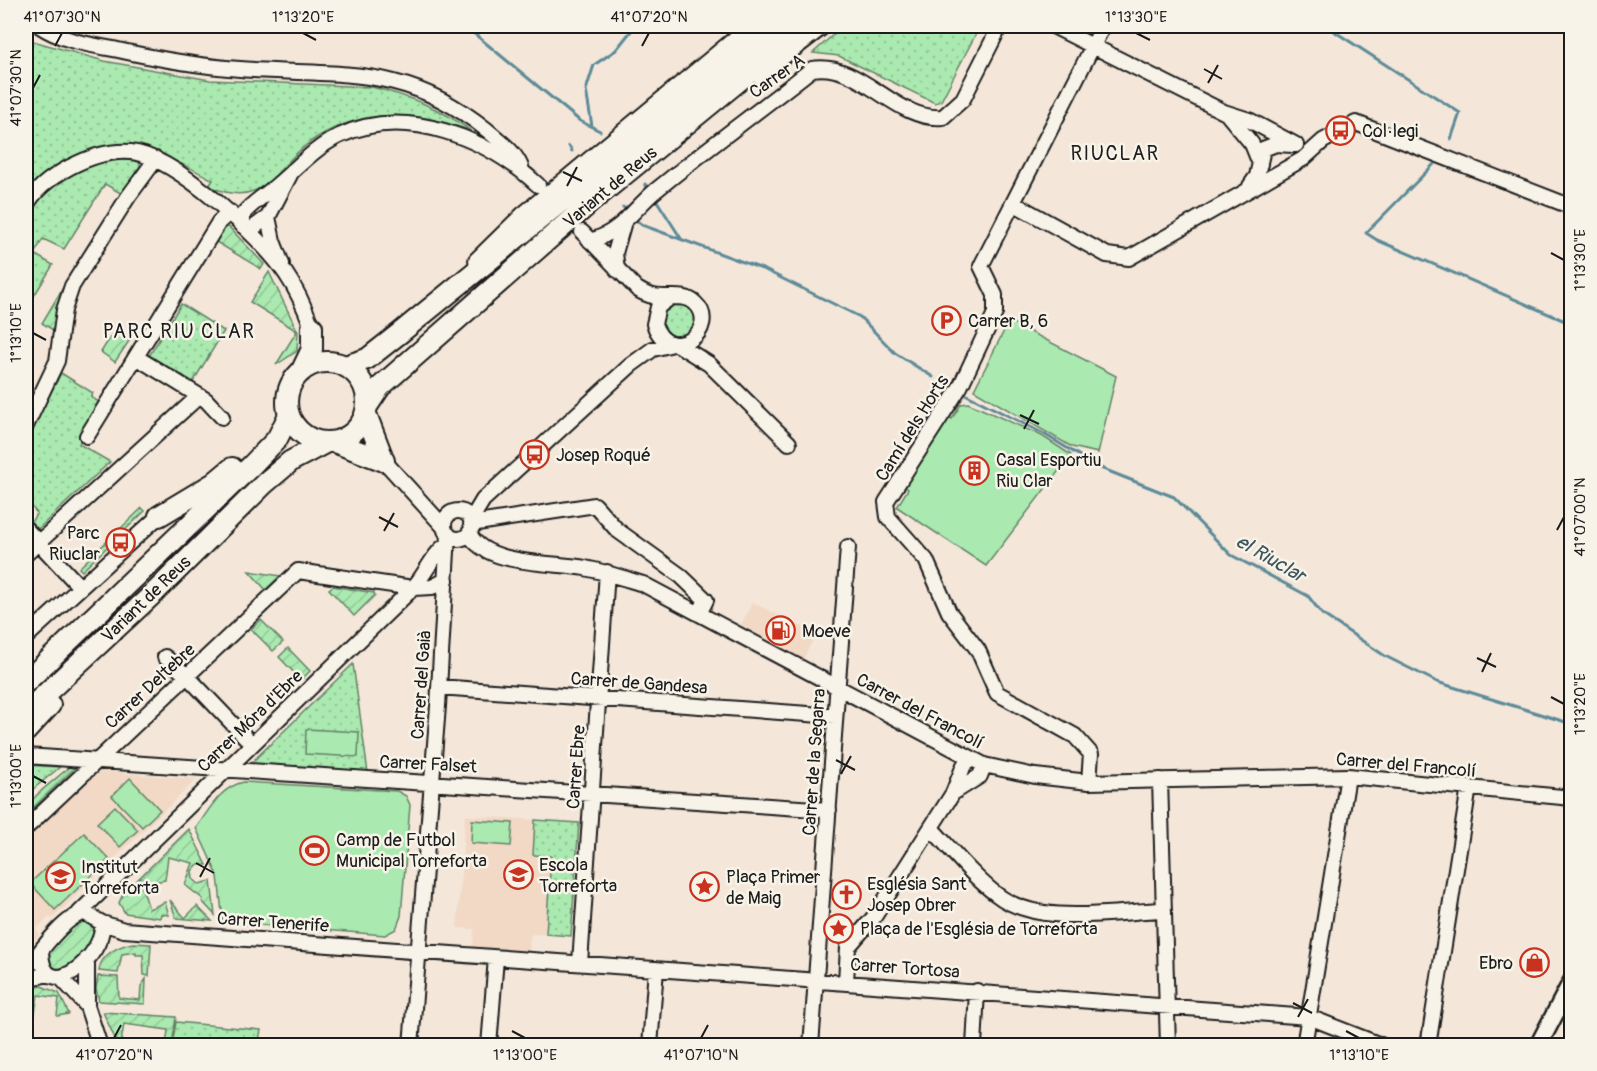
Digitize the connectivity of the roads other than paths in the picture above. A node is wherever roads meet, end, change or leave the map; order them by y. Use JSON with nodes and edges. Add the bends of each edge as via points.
{"nodes":[{"id":1,"x":40,"y":26,"type":"edge"},
{"id":2,"x":750,"y":26,"type":"edge"},
{"id":3,"x":776,"y":26,"type":"edge"},
{"id":4,"x":806,"y":26,"type":"edge"},
{"id":5,"x":824,"y":26,"type":"edge"},
{"id":6,"x":1000,"y":26,"type":"edge"},
{"id":7,"x":1053,"y":26,"type":"edge"},
{"id":8,"x":1103,"y":26,"type":"edge"},
{"id":9,"x":1093,"y":45,"type":"junction"},
{"id":10,"x":759,"y":76,"type":"joint"},
{"id":11,"x":1224,"y":112,"type":"junction"},
{"id":12,"x":697,"y":115,"type":"junction"},
{"id":13,"x":1323,"y":141,"type":"junction"},
{"id":14,"x":1296,"y":145,"type":"junction"},
{"id":15,"x":156,"y":159,"type":"junction"},
{"id":16,"x":1260,"y":164,"type":"junction"},
{"id":17,"x":1287,"y":168,"type":"junction"},
{"id":18,"x":522,"y":170,"type":"junction"},
{"id":19,"x":292,"y":171,"type":"junction"},
{"id":20,"x":538,"y":185,"type":"dead end"},
{"id":21,"x":1249,"y":188,"type":"junction"},
{"id":22,"x":1570,"y":201,"type":"edge"},
{"id":23,"x":1012,"y":203,"type":"junction"},
{"id":24,"x":26,"y":206,"type":"edge"},
{"id":25,"x":230,"y":212,"type":"junction"},
{"id":26,"x":268,"y":217,"type":"junction"},
{"id":27,"x":623,"y":225,"type":"junction"},
{"id":28,"x":243,"y":226,"type":"junction"},
{"id":29,"x":617,"y":270,"type":"junction"},
{"id":30,"x":285,"y":272,"type":"junction"},
{"id":31,"x":449,"y":289,"type":"junction"},
{"id":32,"x":637,"y":290,"type":"junction"},
{"id":33,"x":671,"y":297,"type":"junction"},
{"id":34,"x":654,"y":323,"type":"junction"},
{"id":35,"x":312,"y":327,"type":"junction"},
{"id":36,"x":696,"y":336,"type":"junction"},
{"id":37,"x":675,"y":344,"type":"junction"},
{"id":38,"x":136,"y":357,"type":"junction"},
{"id":39,"x":338,"y":364,"type":"junction"},
{"id":40,"x":709,"y":364,"type":"junction"},
{"id":41,"x":631,"y":365,"type":"junction"},
{"id":42,"x":301,"y":372,"type":"junction"},
{"id":43,"x":199,"y":396,"type":"junction"},
{"id":44,"x":367,"y":409,"type":"junction"},
{"id":45,"x":222,"y":417,"type":"dead end"},
{"id":46,"x":285,"y":422,"type":"junction"},
{"id":47,"x":26,"y":426,"type":"edge"},
{"id":48,"x":87,"y":436,"type":"dead end"},
{"id":49,"x":330,"y":442,"type":"junction"},
{"id":50,"x":789,"y":443,"type":"dead end"},
{"id":51,"x":384,"y":461,"type":"junction"},
{"id":52,"x":410,"y":489,"type":"junction"},
{"id":53,"x":483,"y":500,"type":"junction"},
{"id":54,"x":455,"y":511,"type":"junction"},
{"id":55,"x":159,"y":516,"type":"joint"},
{"id":56,"x":26,"y":529,"type":"edge"},
{"id":57,"x":468,"y":529,"type":"junction"},
{"id":58,"x":446,"y":535,"type":"junction"},
{"id":59,"x":38,"y":543,"type":"junction"},
{"id":60,"x":848,"y":547,"type":"dead end"},
{"id":61,"x":26,"y":554,"type":"edge"},
{"id":62,"x":447,"y":564,"type":"junction"},
{"id":63,"x":607,"y":572,"type":"junction"},
{"id":64,"x":446,"y":580,"type":"junction"},
{"id":65,"x":80,"y":587,"type":"junction"},
{"id":66,"x":413,"y":588,"type":"junction"},
{"id":67,"x":154,"y":593,"type":"junction"},
{"id":68,"x":444,"y":606,"type":"junction"},
{"id":69,"x":699,"y":614,"type":"junction"},
{"id":70,"x":26,"y":637,"type":"edge"},
{"id":71,"x":165,"y":657,"type":"dead end"},
{"id":72,"x":187,"y":676,"type":"junction"},
{"id":73,"x":26,"y":682,"type":"edge"},
{"id":74,"x":439,"y":687,"type":"junction"},
{"id":75,"x":837,"y":688,"type":"junction"},
{"id":76,"x":598,"y":698,"type":"junction"},
{"id":77,"x":26,"y":712,"type":"edge"},
{"id":78,"x":835,"y":716,"type":"junction"},
{"id":79,"x":26,"y":731,"type":"edge"},
{"id":80,"x":252,"y":744,"type":"junction"},
{"id":81,"x":26,"y":756,"type":"edge"},
{"id":82,"x":97,"y":761,"type":"junction"},
{"id":83,"x":978,"y":762,"type":"junction"},
{"id":84,"x":225,"y":770,"type":"junction"},
{"id":85,"x":1348,"y":776,"type":"junction"},
{"id":86,"x":1160,"y":780,"type":"junction"},
{"id":87,"x":432,"y":782,"type":"junction"},
{"id":88,"x":1089,"y":782,"type":"junction"},
{"id":89,"x":1469,"y":788,"type":"junction"},
{"id":90,"x":592,"y":792,"type":"junction"},
{"id":91,"x":1572,"y":798,"type":"edge"},
{"id":92,"x":829,"y":810,"type":"junction"},
{"id":93,"x":26,"y":828,"type":"edge"},
{"id":94,"x":931,"y":828,"type":"junction"},
{"id":95,"x":112,"y":880,"type":"junction"},
{"id":96,"x":1162,"y":910,"type":"junction"},
{"id":97,"x":79,"y":913,"type":"junction"},
{"id":98,"x":100,"y":921,"type":"junction"},
{"id":99,"x":124,"y":930,"type":"junction"},
{"id":100,"x":100,"y":942,"type":"junction"},
{"id":101,"x":41,"y":951,"type":"junction"},
{"id":102,"x":418,"y":952,"type":"junction"},
{"id":103,"x":87,"y":958,"type":"junction"},
{"id":104,"x":496,"y":958,"type":"junction"},
{"id":105,"x":580,"y":963,"type":"junction"},
{"id":106,"x":656,"y":969,"type":"junction"},
{"id":107,"x":26,"y":970,"type":"edge"},
{"id":108,"x":55,"y":976,"type":"junction"},
{"id":109,"x":26,"y":979,"type":"edge"},
{"id":110,"x":816,"y":980,"type":"junction"},
{"id":111,"x":1572,"y":981,"type":"edge"},
{"id":112,"x":846,"y":982,"type":"junction"},
{"id":113,"x":977,"y":992,"type":"junction"},
{"id":114,"x":1572,"y":1004,"type":"edge"},
{"id":115,"x":1166,"y":1005,"type":"junction"},
{"id":116,"x":87,"y":1006,"type":"junction"},
{"id":117,"x":1309,"y":1017,"type":"junction"},
{"id":118,"x":100,"y":1046,"type":"edge"},
{"id":119,"x":411,"y":1046,"type":"edge"},
{"id":120,"x":489,"y":1046,"type":"edge"},
{"id":121,"x":650,"y":1046,"type":"edge"},
{"id":122,"x":811,"y":1046,"type":"edge"},
{"id":123,"x":974,"y":1046,"type":"edge"},
{"id":124,"x":1168,"y":1046,"type":"edge"},
{"id":125,"x":1304,"y":1046,"type":"edge"},
{"id":126,"x":1383,"y":1046,"type":"edge"},
{"id":127,"x":1428,"y":1046,"type":"edge"},
{"id":128,"x":1538,"y":1046,"type":"edge"},
{"id":129,"x":1551,"y":1046,"type":"edge"}],
"edges":[{"from":1,"to":18,"type":"street","via":[[79,41],[149,57],[240,69],[358,74],[390,80],[441,99],[478,123],[518,158]]},
{"from":2,"to":31,"type":"street","via":[[522,215]]},
{"from":3,"to":31,"type":"highway","name":"Variant de Reus"},
{"from":4,"to":12,"type":"highway","name":"Variant de Reus"},
{"from":5,"to":10,"type":"street"},
{"from":6,"to":27,"type":"street","name":"Carrer A","via":[[963,99],[943,117],[921,116],[835,69],[812,69],[653,193]]},
{"from":7,"to":9,"type":"street"},
{"from":8,"to":9,"type":"street"},
{"from":9,"to":11,"type":"street"},
{"from":9,"to":23,"type":"street"},
{"from":10,"to":12,"type":"highway","via":[[704,118]]},
{"from":11,"to":14,"type":"street","via":[[1249,120]]},
{"from":11,"to":16,"type":"street","via":[[1249,139]]},
{"from":12,"to":44,"type":"highway","name":"Variant de Reus","via":[[418,352],[380,387]]},
{"from":13,"to":14,"type":"street"},
{"from":13,"to":17,"type":"street"},
{"from":13,"to":22,"type":"street","via":[[1349,125],[1364,124]]},
{"from":14,"to":16,"type":"street","via":[[1268,146],[1263,149]]},
{"from":15,"to":24,"type":"street","via":[[132,152],[108,152],[82,161],[57,174]]},
{"from":15,"to":25,"type":"street"},
{"from":15,"to":47,"type":"street","via":[[72,286],[64,310],[57,361]]},
{"from":16,"to":17,"type":"street"},
{"from":16,"to":21,"type":"street"},
{"from":17,"to":21,"type":"street"},
{"from":18,"to":19,"type":"street","via":[[458,136],[407,124],[358,128],[320,146]]},
{"from":18,"to":20,"type":"street"},
{"from":19,"to":26,"type":"street"},
{"from":19,"to":28,"type":"street","via":[[243,214]]},
{"from":21,"to":23,"type":"street","via":[[1129,258],[1107,255]]},
{"from":23,"to":88,"type":"street","name":"Camí dels Horts","via":[[981,266],[995,295],[995,312],[960,387],[886,502],[888,517],[926,560],[949,612],[978,650],[997,693],[1075,736],[1091,754]]},
{"from":25,"to":28,"type":"street"},
{"from":25,"to":38,"type":"street","via":[[219,222]]},
{"from":26,"to":28,"type":"street","via":[[253,228]]},
{"from":26,"to":30,"type":"street"},
{"from":27,"to":29,"type":"street","name":"Carrer A","via":[[615,253]]},
{"from":27,"to":29,"type":"street","name":"Carrer A","via":[[606,237],[586,236]]},
{"from":28,"to":30,"type":"street"},
{"from":29,"to":32,"type":"street"},
{"from":30,"to":35,"type":"street"},
{"from":31,"to":39,"type":"highway","name":"Variant de Reus","via":[[367,359]]},
{"from":32,"to":33,"type":"street","via":[[656,299]]},
{"from":32,"to":34,"type":"street"},
{"from":33,"to":34,"type":"street","via":[[658,307]]},
{"from":33,"to":36,"type":"street","via":[[686,298],[698,307],[702,322]]},
{"from":34,"to":37,"type":"street","via":[[658,333]]},
{"from":34,"to":41,"type":"street"},
{"from":35,"to":39,"type":"highway"},
{"from":35,"to":42,"type":"highway","via":[[312,349]]},
{"from":36,"to":37,"type":"street","via":[[684,344]]},
{"from":36,"to":40,"type":"street"},
{"from":37,"to":40,"type":"street"},
{"from":37,"to":41,"type":"street","via":[[653,349]]},
{"from":38,"to":43,"type":"street"},
{"from":38,"to":48,"type":"street"},
{"from":39,"to":42,"type":"highway","via":[[318,363]]},
{"from":39,"to":44,"type":"highway","via":[[353,371],[364,386]]},
{"from":40,"to":50,"type":"street"},
{"from":41,"to":53,"type":"street"},
{"from":42,"to":46,"type":"highway","via":[[288,393]]},
{"from":43,"to":45,"type":"street"},
{"from":43,"to":59,"type":"street"},
{"from":44,"to":49,"type":"highway","via":[[354,432]]},
{"from":44,"to":51,"type":"highway"},
{"from":46,"to":49,"type":"highway","via":[[314,440]]},
{"from":46,"to":55,"type":"highway","via":[[214,483]]},
{"from":46,"to":73,"type":"highway","name":"Variant de Reus","via":[[251,466]]},
{"from":49,"to":51,"type":"highway"},
{"from":49,"to":67,"type":"highway","name":"Variant de Reus","via":[[291,461],[265,483]]},
{"from":51,"to":52,"type":"street"},
{"from":52,"to":54,"type":"street","via":[[436,506]]},
{"from":52,"to":58,"type":"street"},
{"from":53,"to":54,"type":"street"},
{"from":53,"to":57,"type":"street","name":"Carrer del Gaià"},
{"from":54,"to":57,"type":"street","name":"Carrer del Francolí","via":[[468,515]]},
{"from":54,"to":58,"type":"street","name":"Carrer Móra d'Ebre","via":[[445,521]]},
{"from":55,"to":65,"type":"street"},
{"from":56,"to":59,"type":"street"},
{"from":57,"to":58,"type":"street"},
{"from":57,"to":62,"type":"street","name":"Carrer del Gaià"},
{"from":57,"to":63,"type":"street","name":"Carrer del Francolí","via":[[473,541],[487,552]]},
{"from":57,"to":69,"type":"street","via":[[595,505],[616,530],[695,587],[706,600]]},
{"from":58,"to":62,"type":"street","name":"Carrer del Gaià"},
{"from":58,"to":66,"type":"street","name":"Carrer Móra d'Ebre","via":[[426,574]]},
{"from":59,"to":61,"type":"street"},
{"from":59,"to":65,"type":"street"},
{"from":60,"to":75,"type":"street","name":"Carrer de la Segarra"},
{"from":62,"to":64,"type":"street","name":"Carrer del Gaià"},
{"from":63,"to":69,"type":"street","name":"Carrer del Francolí","via":[[643,584]]},
{"from":63,"to":76,"type":"street","name":"Carrer Ebre"},
{"from":64,"to":66,"type":"street","via":[[432,587]]},
{"from":64,"to":68,"type":"street","name":"Carrer del Gaià"},
{"from":65,"to":70,"type":"street"},
{"from":66,"to":68,"type":"street"},
{"from":66,"to":72,"type":"street","name":"Carrer Deltebre","via":[[298,571]]},
{"from":66,"to":80,"type":"street","name":"Carrer Móra d'Ebre"},
{"from":67,"to":77,"type":"highway","name":"Variant de Reus"},
{"from":67,"to":79,"type":"highway"},
{"from":68,"to":74,"type":"street","name":"Carrer del Gaià"},
{"from":69,"to":75,"type":"street","name":"Carrer del Francolí"},
{"from":71,"to":72,"type":"street"},
{"from":72,"to":80,"type":"street"},
{"from":72,"to":82,"type":"street","name":"Carrer Deltebre"},
{"from":74,"to":76,"type":"street","name":"Carrer de Gandesa"},
{"from":74,"to":87,"type":"street","name":"Carrer del Gaià"},
{"from":75,"to":78,"type":"street","name":"Carrer de la Segarra"},
{"from":75,"to":83,"type":"street","name":"Carrer del Francolí"},
{"from":76,"to":78,"type":"street","name":"Carrer de Gandesa"},
{"from":76,"to":90,"type":"street","name":"Carrer Ebre"},
{"from":78,"to":92,"type":"street","name":"Carrer de la Segarra"},
{"from":80,"to":84,"type":"street","name":"Carrer Móra d'Ebre"},
{"from":81,"to":82,"type":"street","name":"Carrer Falset"},
{"from":82,"to":84,"type":"street","name":"Carrer Falset"},
{"from":82,"to":93,"type":"street","name":"Carrer Deltebre"},
{"from":83,"to":88,"type":"street","name":"Carrer del Francolí","via":[[1035,776]]},
{"from":83,"to":94,"type":"street","via":[[981,776],[954,793]]},
{"from":84,"to":87,"type":"street","name":"Carrer Falset"},
{"from":84,"to":95,"type":"street","name":"Carrer Móra d'Ebre"},
{"from":85,"to":86,"type":"street","name":"Carrer del Francolí"},
{"from":85,"to":89,"type":"street","name":"Carrer del Francolí"},
{"from":85,"to":117,"type":"street"},
{"from":86,"to":88,"type":"street","name":"Carrer del Francolí"},
{"from":86,"to":96,"type":"street"},
{"from":87,"to":90,"type":"street","name":"Carrer Falset"},
{"from":87,"to":102,"type":"street","name":"Carrer del Gaià"},
{"from":89,"to":91,"type":"street","name":"Carrer del Francolí"},
{"from":89,"to":127,"type":"street"},
{"from":90,"to":92,"type":"street","name":"Carrer Falset"},
{"from":90,"to":105,"type":"street","name":"Carrer Ebre"},
{"from":92,"to":110,"type":"street","name":"Carrer de la Segarra"},
{"from":94,"to":96,"type":"street","via":[[984,884],[1014,906],[1058,914]]},
{"from":94,"to":112,"type":"street","via":[[874,917],[848,947]]},
{"from":95,"to":97,"type":"street","name":"Carrer Móra d'Ebre"},
{"from":95,"to":98,"type":"street","name":"Carrer Móra d'Ebre"},
{"from":96,"to":115,"type":"street"},
{"from":97,"to":98,"type":"street","name":"Carrer Tenerife","via":[[93,915]]},
{"from":97,"to":101,"type":"street","name":"Carrer Móra d'Ebre"},
{"from":98,"to":99,"type":"street","name":"Carrer Tenerife"},
{"from":98,"to":100,"type":"street","name":"Carrer Móra d'Ebre"},
{"from":99,"to":100,"type":"street"},
{"from":99,"to":102,"type":"street","name":"Carrer Tenerife"},
{"from":100,"to":103,"type":"street"},
{"from":101,"to":107,"type":"street"},
{"from":101,"to":108,"type":"street","via":[[43,967]]},
{"from":102,"to":104,"type":"street","name":"Carrer Tortosa"},
{"from":102,"to":119,"type":"street","name":"Carrer del Gaià"},
{"from":103,"to":108,"type":"street","via":[[71,975]]},
{"from":103,"to":116,"type":"street"},
{"from":104,"to":105,"type":"street","name":"Carrer Tortosa"},
{"from":104,"to":120,"type":"street"},
{"from":105,"to":106,"type":"street","name":"Carrer Tortosa"},
{"from":106,"to":110,"type":"street","name":"Carrer Tortosa"},
{"from":106,"to":121,"type":"street"},
{"from":108,"to":109,"type":"street"},
{"from":108,"to":116,"type":"street"},
{"from":110,"to":112,"type":"street","name":"Carrer Tortosa"},
{"from":110,"to":122,"type":"street","name":"Carrer de la Segarra"},
{"from":111,"to":128,"type":"main road"},
{"from":112,"to":113,"type":"street","name":"Carrer Tortosa"},
{"from":113,"to":115,"type":"street","name":"Carrer Tortosa"},
{"from":113,"to":123,"type":"street"},
{"from":114,"to":129,"type":"main road"},
{"from":115,"to":117,"type":"street","name":"Carrer Tortosa"},
{"from":115,"to":124,"type":"street"},
{"from":116,"to":118,"type":"street"},
{"from":117,"to":125,"type":"street"},
{"from":117,"to":126,"type":"street","name":"Carrer Tortosa"}]}
